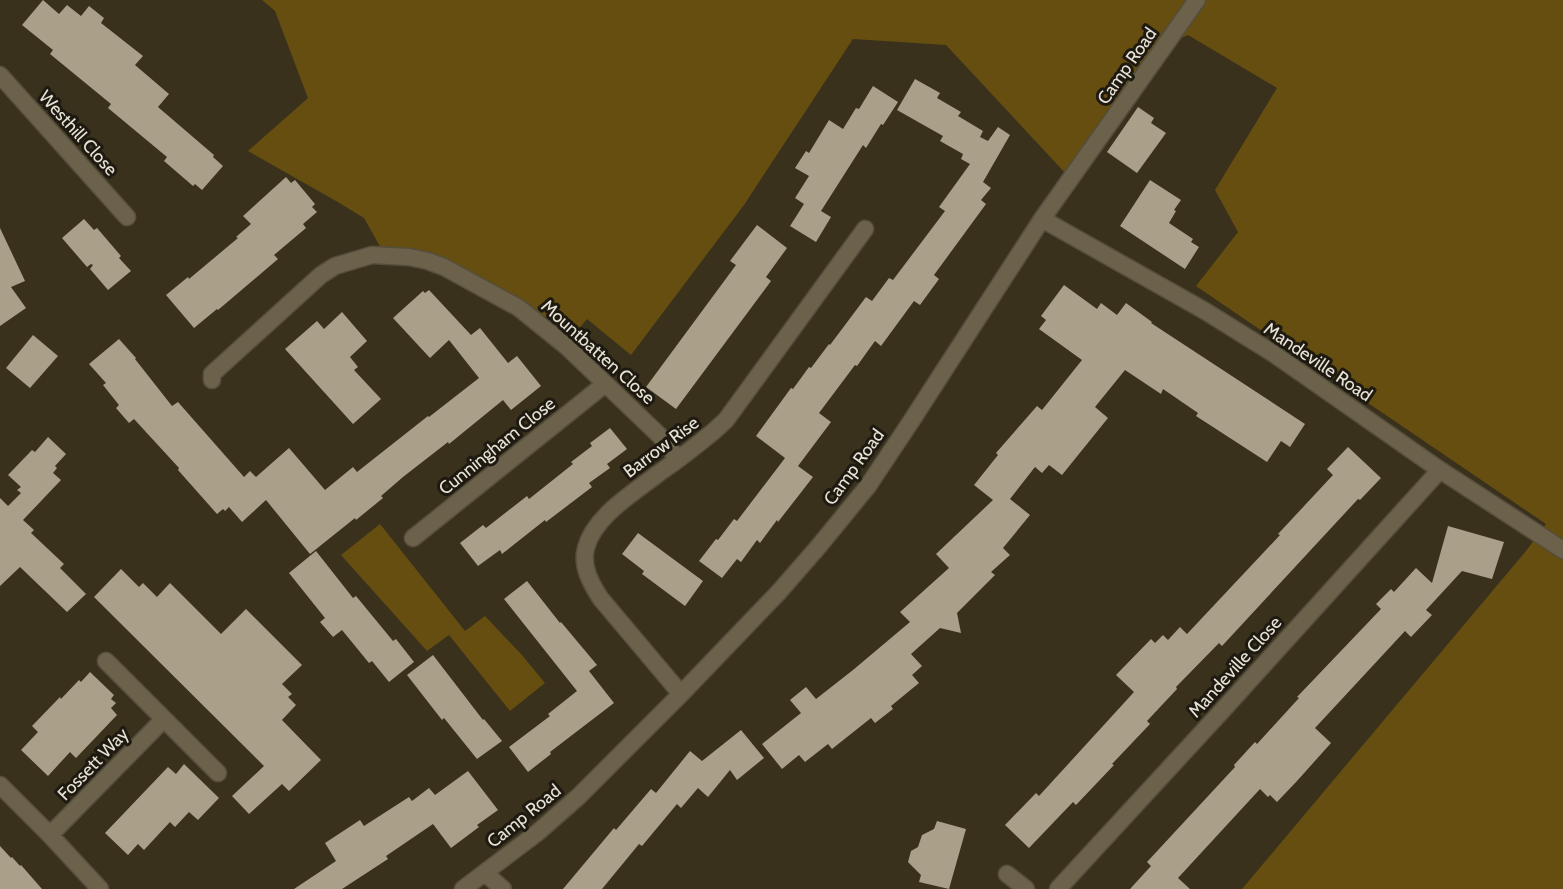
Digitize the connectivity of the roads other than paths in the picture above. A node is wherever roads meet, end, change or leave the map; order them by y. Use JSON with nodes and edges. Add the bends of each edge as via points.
{"nodes":[{"id":1,"x":1197,"y":0,"type":"edge"},
{"id":2,"x":0,"y":75,"type":"edge"},
{"id":3,"x":128,"y":217,"type":"dead end"},
{"id":4,"x":1042,"y":219,"type":"junction"},
{"id":5,"x":865,"y":229,"type":"dead end"},
{"id":6,"x":212,"y":380,"type":"dead end"},
{"id":7,"x":605,"y":384,"type":"junction"},
{"id":8,"x":678,"y":459,"type":"junction"},
{"id":9,"x":1440,"y":470,"type":"junction"},
{"id":10,"x":412,"y":538,"type":"dead end"},
{"id":11,"x":1563,"y":550,"type":"edge"},
{"id":12,"x":106,"y":661,"type":"dead end"},
{"id":13,"x":681,"y":694,"type":"junction"},
{"id":14,"x":163,"y":720,"type":"junction"},
{"id":15,"x":218,"y":773,"type":"dead end"},
{"id":16,"x":0,"y":785,"type":"edge"},
{"id":17,"x":50,"y":835,"type":"junction"},
{"id":18,"x":485,"y":873,"type":"junction"},
{"id":19,"x":1006,"y":874,"type":"dead end"},
{"id":20,"x":100,"y":889,"type":"edge"},
{"id":21,"x":463,"y":889,"type":"edge"},
{"id":22,"x":503,"y":889,"type":"edge"},
{"id":23,"x":1026,"y":889,"type":"edge"},
{"id":24,"x":1058,"y":889,"type":"edge"}],
"edges":[{"from":1,"to":4,"type":"street","name":"Camp Road"},
{"from":2,"to":3,"type":"street","name":"Westhill Close"},
{"from":4,"to":9,"type":"street","name":"Mandeville Road","via":[[1264,348]]},
{"from":4,"to":13,"type":"street","name":"Camp Road","via":[[868,486],[778,593]]},
{"from":5,"to":8,"type":"street","name":"Barrow Rise","via":[[736,407],[714,432]]},
{"from":6,"to":7,"type":"street","name":"Mountbatten Close","via":[[212,374],[321,275],[353,260],[392,255],[444,267],[519,308]]},
{"from":7,"to":8,"type":"street","name":"Mountbatten Close","via":[[660,436]]},
{"from":7,"to":10,"type":"street","name":"Cunningham Close"},
{"from":8,"to":13,"type":"street","name":"Barrow Rise","via":[[609,512],[591,535],[584,558],[601,599]]},
{"from":9,"to":11,"type":"street","name":"Mandeville Road"},
{"from":9,"to":24,"type":"street","name":"Mandeville Close"},
{"from":12,"to":14,"type":"street"},
{"from":13,"to":18,"type":"street","name":"Camp Road","via":[[578,797]]},
{"from":14,"to":15,"type":"street"},
{"from":14,"to":17,"type":"street","name":"Fossett Way"},
{"from":16,"to":17,"type":"street"},
{"from":17,"to":20,"type":"street"},
{"from":18,"to":21,"type":"street","name":"Camp Road"},
{"from":18,"to":22,"type":"street"},
{"from":19,"to":23,"type":"street"}]}
